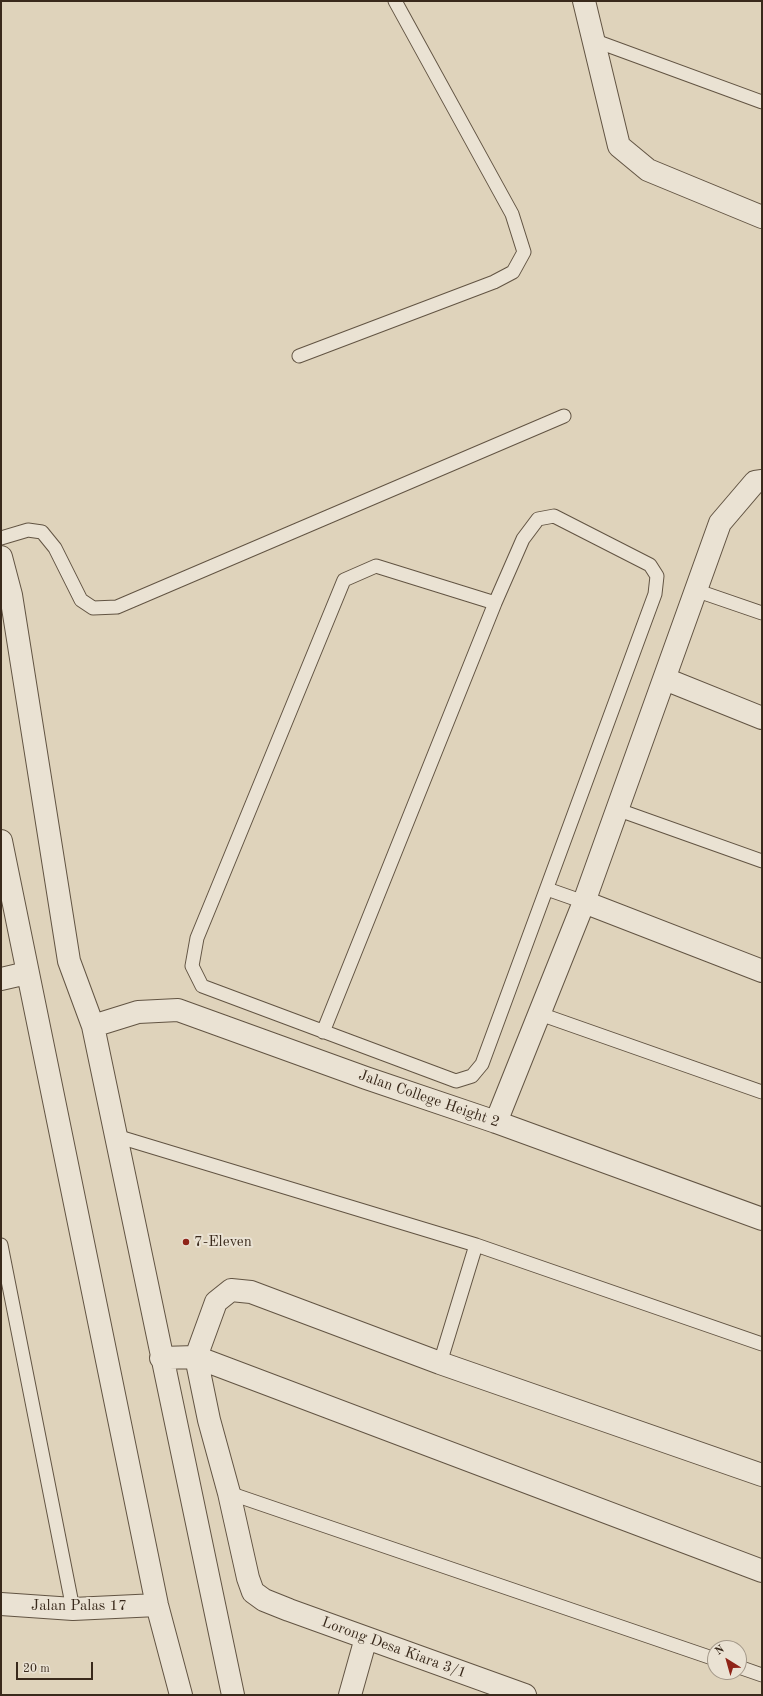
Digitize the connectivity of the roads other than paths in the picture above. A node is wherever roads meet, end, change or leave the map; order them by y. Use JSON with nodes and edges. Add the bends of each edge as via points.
{"nodes":[{"id":1,"x":395,"y":1,"type":"edge"},
{"id":2,"x":584,"y":1,"type":"edge"},
{"id":3,"x":593,"y":40,"type":"junction"},
{"id":4,"x":762,"y":102,"type":"edge"},
{"id":5,"x":762,"y":217,"type":"edge"},
{"id":6,"x":299,"y":356,"type":"dead end"},
{"id":7,"x":564,"y":416,"type":"dead end"},
{"id":8,"x":759,"y":482,"type":"edge"},
{"id":9,"x":1,"y":538,"type":"edge"},
{"id":10,"x":1,"y":557,"type":"edge"},
{"id":11,"x":695,"y":590,"type":"junction"},
{"id":12,"x":495,"y":603,"type":"junction"},
{"id":13,"x":762,"y":612,"type":"edge"},
{"id":14,"x":665,"y":679,"type":"junction"},
{"id":15,"x":762,"y":718,"type":"edge"},
{"id":16,"x":616,"y":809,"type":"junction"},
{"id":17,"x":1,"y":841,"type":"edge"},
{"id":18,"x":762,"y":861,"type":"edge"},
{"id":19,"x":547,"y":889,"type":"junction"},
{"id":20,"x":584,"y":902,"type":"junction"},
{"id":21,"x":762,"y":972,"type":"edge"},
{"id":22,"x":27,"y":974,"type":"junction"},
{"id":23,"x":1,"y":979,"type":"edge"},
{"id":24,"x":540,"y":1014,"type":"junction"},
{"id":25,"x":93,"y":1026,"type":"junction"},
{"id":26,"x":324,"y":1032,"type":"junction"},
{"id":27,"x":762,"y":1092,"type":"edge"},
{"id":28,"x":496,"y":1122,"type":"junction"},
{"id":29,"x":116,"y":1136,"type":"junction"},
{"id":30,"x":762,"y":1219,"type":"edge"},
{"id":31,"x":1,"y":1245,"type":"edge"},
{"id":32,"x":476,"y":1245,"type":"junction"},
{"id":33,"x":762,"y":1344,"type":"edge"},
{"id":34,"x":196,"y":1357,"type":"junction"},
{"id":35,"x":161,"y":1358,"type":"junction"},
{"id":36,"x":440,"y":1363,"type":"junction"},
{"id":37,"x":762,"y":1475,"type":"edge"},
{"id":38,"x":229,"y":1493,"type":"junction"},
{"id":39,"x":762,"y":1571,"type":"edge"},
{"id":40,"x":1,"y":1604,"type":"edge"},
{"id":41,"x":157,"y":1605,"type":"junction"},
{"id":42,"x":73,"y":1609,"type":"junction"},
{"id":43,"x":366,"y":1638,"type":"junction"},
{"id":44,"x":707,"y":1656,"type":"edge"},
{"id":45,"x":747,"y":1670,"type":"edge"},
{"id":46,"x":762,"y":1675,"type":"edge"},
{"id":47,"x":181,"y":1695,"type":"edge"},
{"id":48,"x":233,"y":1695,"type":"edge"},
{"id":49,"x":350,"y":1695,"type":"edge"},
{"id":50,"x":525,"y":1695,"type":"edge"}],
"edges":[{"from":1,"to":6,"type":"lane","via":[[512,214],[524,252],[514,272],[494,282]]},
{"from":2,"to":3,"type":"street"},
{"from":3,"to":4,"type":"lane"},
{"from":3,"to":5,"type":"street","via":[[619,146],[648,170]]},
{"from":7,"to":9,"type":"lane","via":[[117,607],[93,608],[81,600],[55,548],[42,532],[28,530]]},
{"from":8,"to":11,"type":"street","via":[[720,523]]},
{"from":10,"to":25,"type":"street","via":[[11,595],[69,961]]},
{"from":11,"to":13,"type":"lane"},
{"from":11,"to":14,"type":"street"},
{"from":12,"to":19,"type":"lane","via":[[523,539],[538,519],[554,516],[650,565],[658,576],[655,594]]},
{"from":12,"to":26,"type":"lane"},
{"from":12,"to":26,"type":"lane","via":[[376,566],[344,580],[197,938],[192,966],[202,986]]},
{"from":14,"to":15,"type":"street"},
{"from":14,"to":16,"type":"street"},
{"from":16,"to":18,"type":"lane"},
{"from":16,"to":20,"type":"street"},
{"from":17,"to":22,"type":"street"},
{"from":19,"to":20,"type":"lane"},
{"from":19,"to":26,"type":"lane","via":[[482,1064],[472,1076],[456,1081]]},
{"from":20,"to":21,"type":"street"},
{"from":20,"to":24,"type":"street"},
{"from":22,"to":23,"type":"street"},
{"from":22,"to":41,"type":"street"},
{"from":24,"to":27,"type":"lane"},
{"from":24,"to":28,"type":"street"},
{"from":25,"to":28,"type":"street","name":"Jalan College Height 2","via":[[138,1012],[178,1010]]},
{"from":25,"to":29,"type":"street"},
{"from":28,"to":30,"type":"street","name":"Jalan College Height 2"},
{"from":29,"to":32,"type":"lane"},
{"from":29,"to":35,"type":"street"},
{"from":31,"to":42,"type":"lane"},
{"from":32,"to":33,"type":"lane"},
{"from":32,"to":36,"type":"lane"},
{"from":34,"to":35,"type":"street"},
{"from":34,"to":36,"type":"street","via":[[216,1302],[231,1290],[251,1292]]},
{"from":34,"to":38,"type":"street","via":[[209,1420]]},
{"from":34,"to":39,"type":"street"},
{"from":35,"to":48,"type":"street"},
{"from":36,"to":37,"type":"street"},
{"from":38,"to":43,"type":"street","name":"Lorong Desa Kiara 3/1","via":[[253,1592],[264,1600]]},
{"from":38,"to":44,"type":"lane"},
{"from":40,"to":42,"type":"street","name":"Jalan Palas 17"},
{"from":41,"to":42,"type":"street","name":"Jalan Palas 17"},
{"from":41,"to":47,"type":"street"},
{"from":43,"to":49,"type":"street"},
{"from":43,"to":50,"type":"street","name":"Lorong Desa Kiara 3/1"},
{"from":45,"to":46,"type":"lane"}]}
